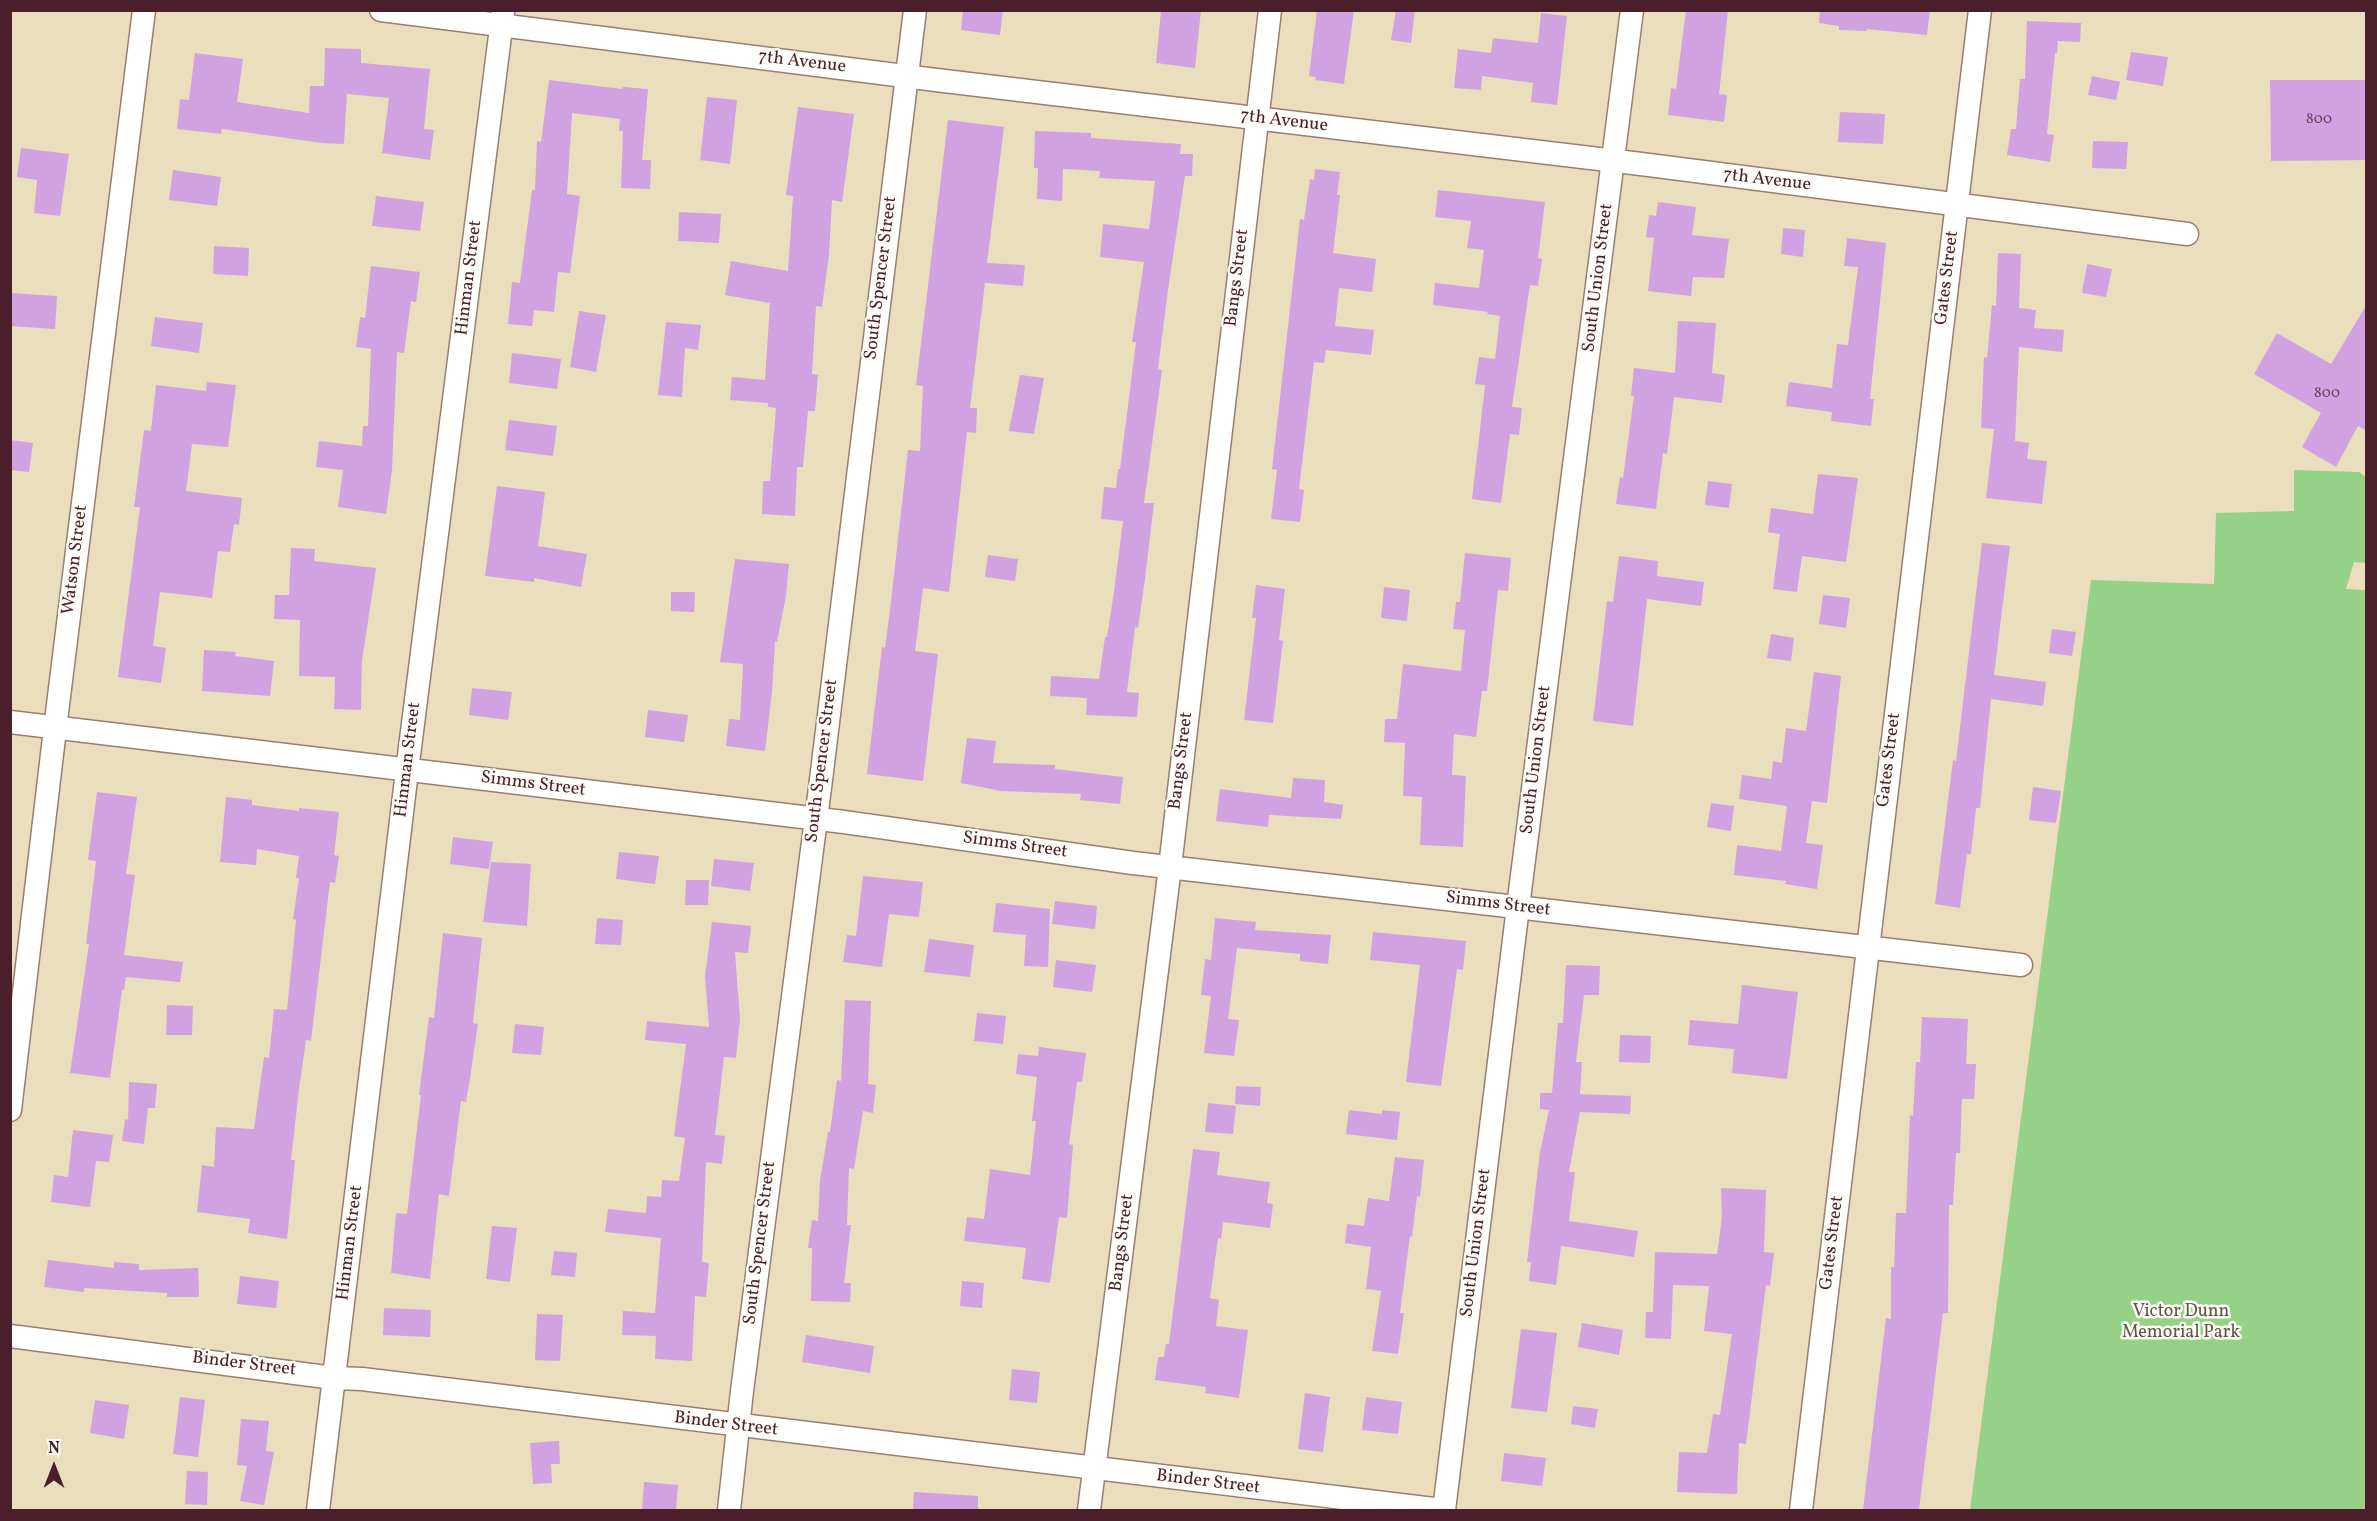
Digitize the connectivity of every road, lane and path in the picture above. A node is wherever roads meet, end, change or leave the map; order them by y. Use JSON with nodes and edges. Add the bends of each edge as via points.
{"nodes":[{"id":1,"x":144,"y":10,"type":"edge"},
{"id":2,"x":381,"y":10,"type":"edge"},
{"id":3,"x":915,"y":10,"type":"edge"},
{"id":4,"x":1270,"y":10,"type":"edge"},
{"id":5,"x":1632,"y":10,"type":"edge"},
{"id":6,"x":1980,"y":10,"type":"edge"},
{"id":7,"x":503,"y":18,"type":"edge"},
{"id":8,"x":907,"y":77,"type":"junction"},
{"id":9,"x":1256,"y":119,"type":"junction"},
{"id":10,"x":1614,"y":161,"type":"junction"},
{"id":11,"x":1958,"y":205,"type":"junction"},
{"id":12,"x":2187,"y":234,"type":"dead end"},
{"id":13,"x":10,"y":722,"type":"edge"},
{"id":14,"x":55,"y":729,"type":"junction"},
{"id":15,"x":407,"y":771,"type":"junction"},
{"id":16,"x":815,"y":819,"type":"junction"},
{"id":17,"x":1170,"y":867,"type":"junction"},
{"id":18,"x":1518,"y":907,"type":"junction"},
{"id":19,"x":1868,"y":947,"type":"junction"},
{"id":20,"x":2021,"y":965,"type":"dead end"},
{"id":21,"x":10,"y":1110,"type":"edge"},
{"id":22,"x":10,"y":1336,"type":"edge"},
{"id":23,"x":334,"y":1378,"type":"junction"},
{"id":24,"x":738,"y":1426,"type":"junction"},
{"id":25,"x":1094,"y":1469,"type":"junction"},
{"id":26,"x":318,"y":1510,"type":"edge"},
{"id":27,"x":729,"y":1510,"type":"edge"},
{"id":28,"x":1089,"y":1510,"type":"edge"},
{"id":29,"x":1443,"y":1510,"type":"edge"},
{"id":30,"x":1801,"y":1510,"type":"edge"}],
"edges":[{"from":1,"to":14,"type":"street","name":"Watson Street"},
{"from":2,"to":7,"type":"street","name":"7th Avenue"},
{"from":3,"to":8,"type":"street","name":"South Spencer Street"},
{"from":4,"to":9,"type":"street","name":"Bangs Street"},
{"from":5,"to":10,"type":"street","name":"South Union Street"},
{"from":6,"to":11,"type":"street","name":"Gates Street"},
{"from":7,"to":8,"type":"street","name":"7th Avenue"},
{"from":7,"to":15,"type":"street","name":"Hinman Street"},
{"from":8,"to":9,"type":"street","name":"7th Avenue"},
{"from":8,"to":16,"type":"street","name":"South Spencer Street"},
{"from":9,"to":10,"type":"street","name":"7th Avenue"},
{"from":9,"to":17,"type":"street","name":"Bangs Street"},
{"from":10,"to":11,"type":"street","name":"7th Avenue"},
{"from":10,"to":18,"type":"street","name":"South Union Street"},
{"from":11,"to":12,"type":"street","name":"7th Avenue"},
{"from":11,"to":19,"type":"street","name":"Gates Street"},
{"from":13,"to":14,"type":"street","name":"Simms Street"},
{"from":14,"to":15,"type":"street","name":"Simms Street"},
{"from":14,"to":21,"type":"street","name":"Watson Street"},
{"from":15,"to":16,"type":"street","name":"Simms Street"},
{"from":15,"to":23,"type":"street","name":"Hinman Street"},
{"from":16,"to":17,"type":"street","name":"Simms Street"},
{"from":16,"to":24,"type":"street","name":"South Spencer Street"},
{"from":17,"to":18,"type":"street","name":"Simms Street"},
{"from":17,"to":25,"type":"street","name":"Bangs Street"},
{"from":18,"to":19,"type":"street","name":"Simms Street"},
{"from":18,"to":29,"type":"street","name":"South Union Street"},
{"from":19,"to":20,"type":"street","name":"Simms Street"},
{"from":19,"to":30,"type":"street","name":"Gates Street"},
{"from":22,"to":23,"type":"street","name":"Binder Street"},
{"from":23,"to":24,"type":"street","name":"Binder Street"},
{"from":23,"to":26,"type":"street","name":"Hinman Street"},
{"from":24,"to":25,"type":"street","name":"Binder Street"},
{"from":24,"to":27,"type":"street","name":"South Spencer Street"},
{"from":25,"to":28,"type":"street","name":"Bangs Street"},
{"from":25,"to":29,"type":"street","name":"Binder Street"}]}
